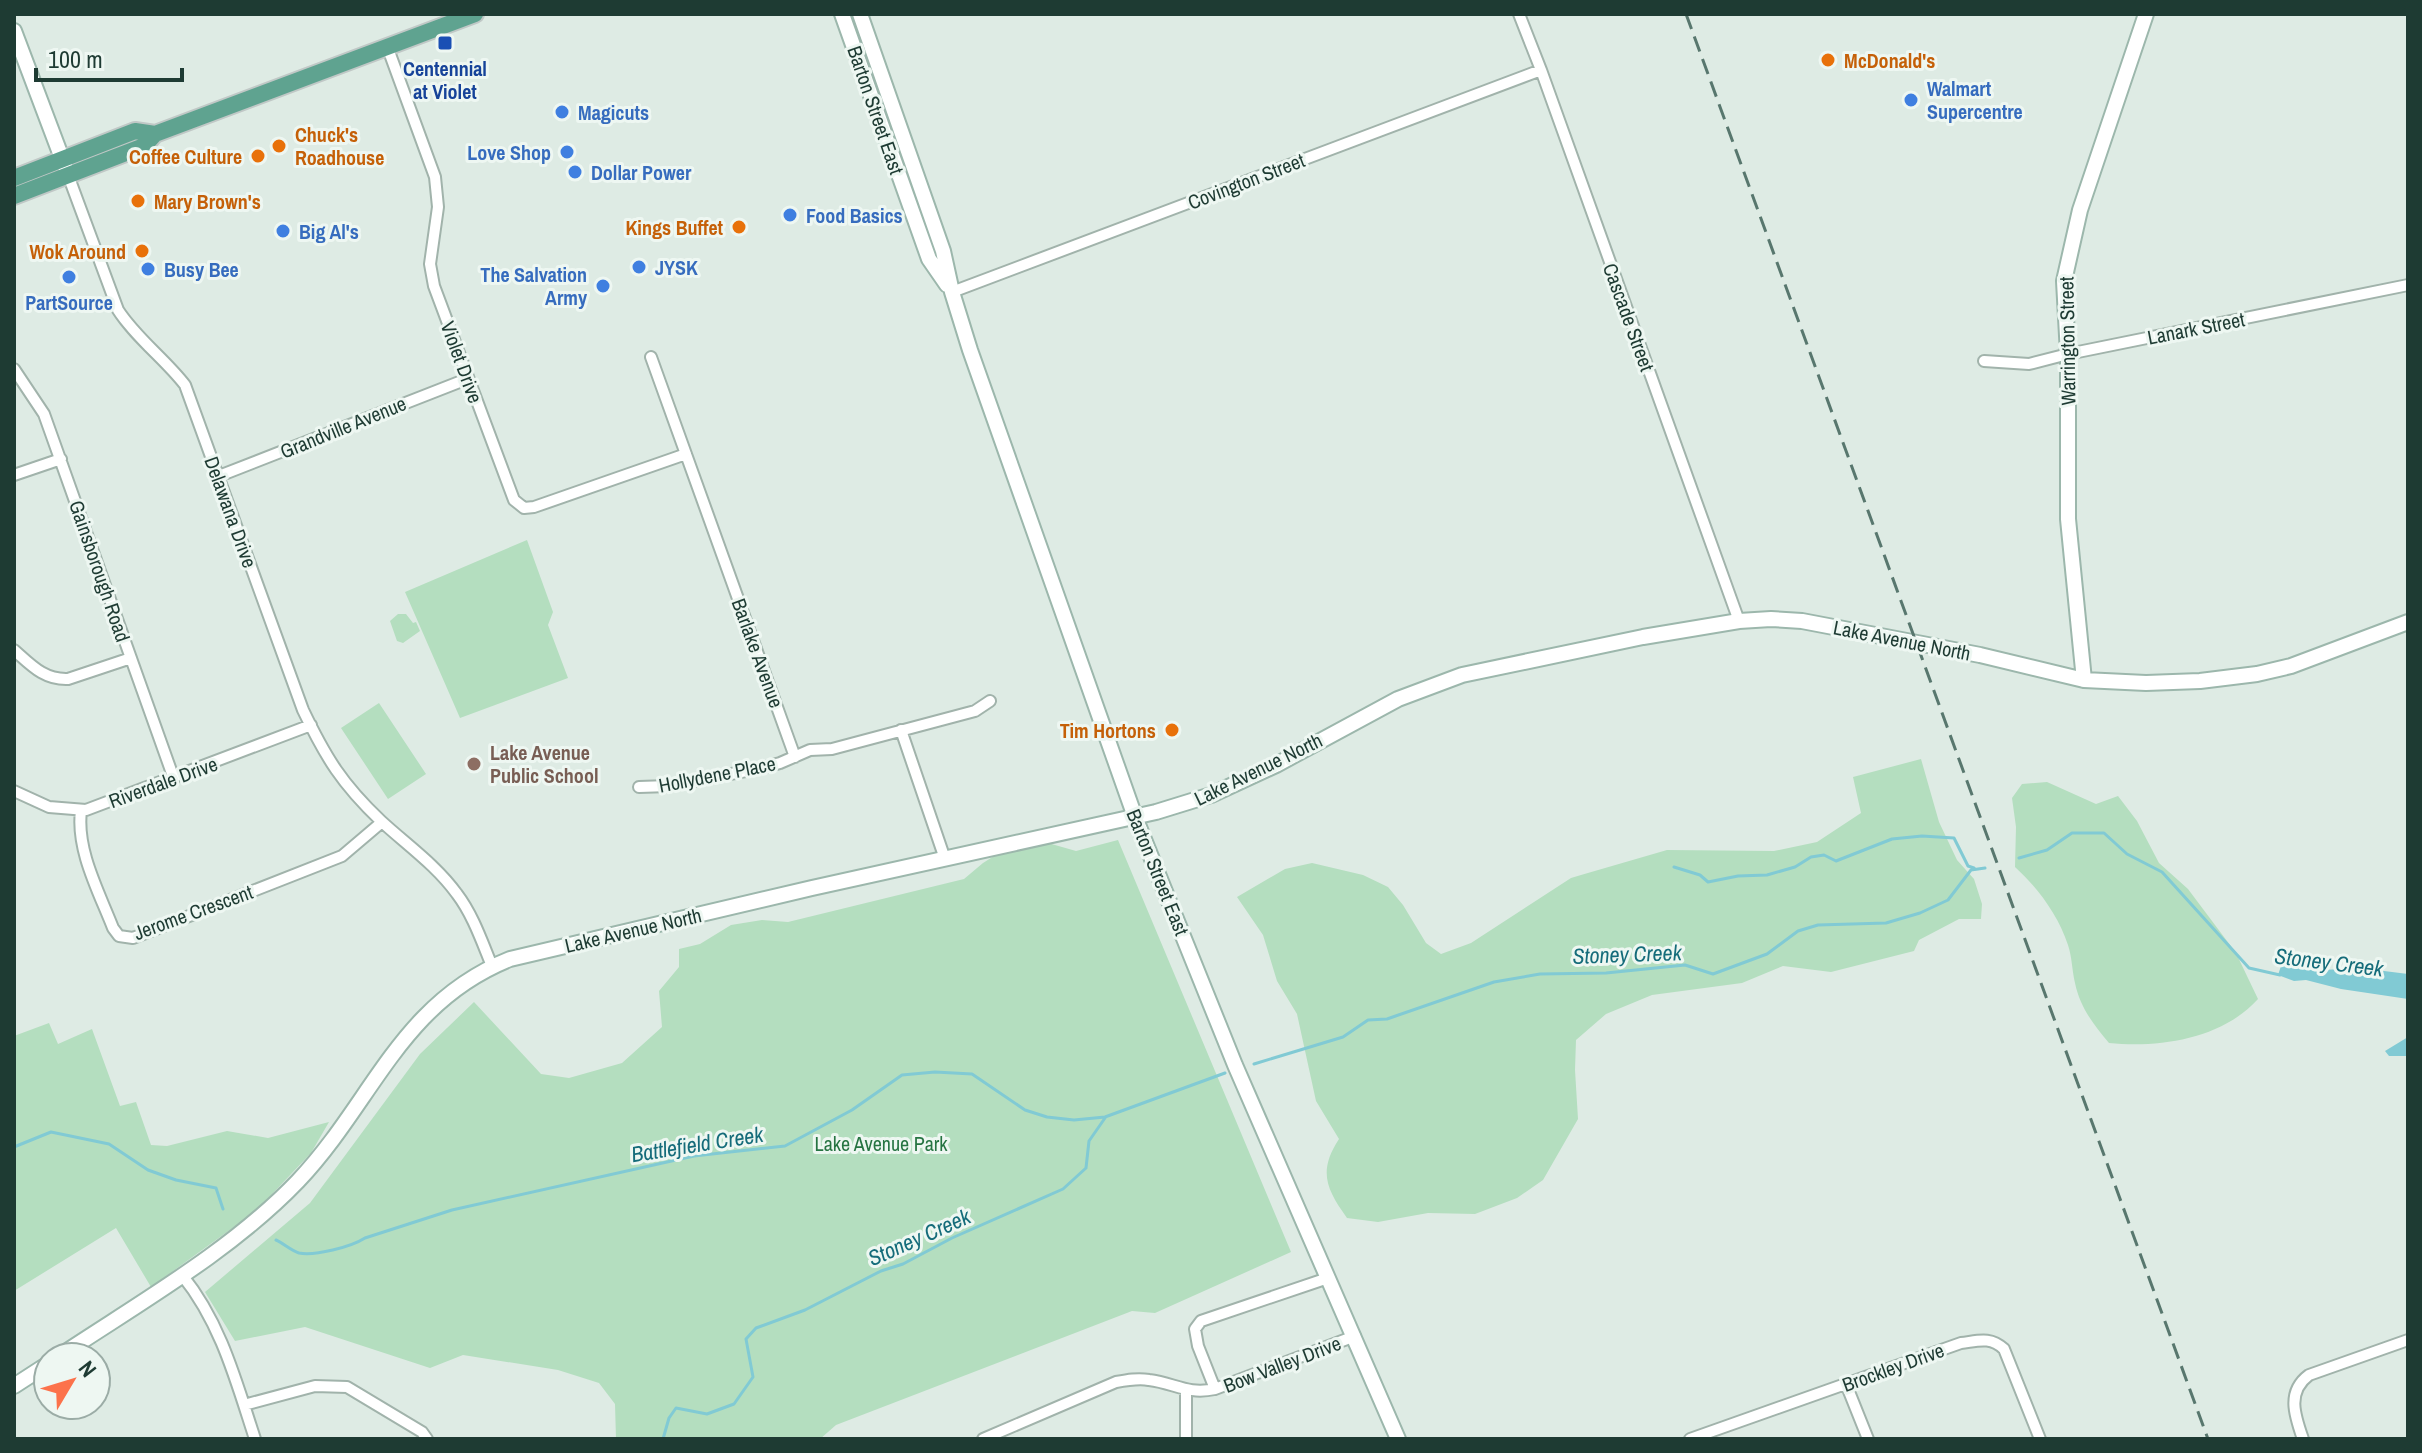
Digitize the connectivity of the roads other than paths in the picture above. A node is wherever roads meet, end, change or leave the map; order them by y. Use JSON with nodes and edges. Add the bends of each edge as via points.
{"nodes":[{"id":1,"x":475,"y":14,"type":"edge"},
{"id":2,"x":842,"y":14,"type":"edge"},
{"id":3,"x":1519,"y":14,"type":"edge"},
{"id":4,"x":2146,"y":14,"type":"edge"},
{"id":5,"x":862,"y":21,"type":"edge"},
{"id":6,"x":14,"y":31,"type":"edge"},
{"id":7,"x":848,"y":33,"type":"junction"},
{"id":8,"x":387,"y":46,"type":"junction"},
{"id":9,"x":1541,"y":70,"type":"junction"},
{"id":10,"x":65,"y":167,"type":"junction"},
{"id":11,"x":14,"y":178,"type":"edge"},
{"id":12,"x":14,"y":196,"type":"edge"},
{"id":13,"x":2408,"y":285,"type":"edge"},
{"id":14,"x":952,"y":292,"type":"junction"},
{"id":15,"x":2068,"y":354,"type":"junction"},
{"id":16,"x":651,"y":357,"type":"dead end"},
{"id":17,"x":1984,"y":361,"type":"dead end"},
{"id":18,"x":14,"y":369,"type":"edge"},
{"id":19,"x":467,"y":379,"type":"junction"},
{"id":20,"x":686,"y":454,"type":"junction"},
{"id":21,"x":61,"y":459,"type":"junction"},
{"id":22,"x":14,"y":475,"type":"edge"},
{"id":23,"x":219,"y":476,"type":"junction"},
{"id":24,"x":1739,"y":621,"type":"junction"},
{"id":25,"x":2408,"y":622,"type":"edge"},
{"id":26,"x":14,"y":650,"type":"edge"},
{"id":27,"x":131,"y":658,"type":"junction"},
{"id":28,"x":2084,"y":680,"type":"junction"},
{"id":29,"x":990,"y":701,"type":"dead end"},
{"id":30,"x":311,"y":725,"type":"junction"},
{"id":31,"x":901,"y":730,"type":"junction"},
{"id":32,"x":795,"y":757,"type":"junction"},
{"id":33,"x":174,"y":779,"type":"junction"},
{"id":34,"x":639,"y":787,"type":"dead end"},
{"id":35,"x":14,"y":791,"type":"edge"},
{"id":36,"x":81,"y":811,"type":"junction"},
{"id":37,"x":1135,"y":817,"type":"junction"},
{"id":38,"x":382,"y":822,"type":"junction"},
{"id":39,"x":945,"y":859,"type":"junction"},
{"id":40,"x":492,"y":966,"type":"junction"},
{"id":41,"x":182,"y":1275,"type":"junction"},
{"id":42,"x":1328,"y":1278,"type":"junction"},
{"id":43,"x":1355,"y":1336,"type":"junction"},
{"id":44,"x":2408,"y":1340,"type":"edge"},
{"id":45,"x":82,"y":1341,"type":"edge"},
{"id":46,"x":32,"y":1374,"type":"edge"},
{"id":47,"x":1846,"y":1384,"type":"junction"},
{"id":48,"x":14,"y":1386,"type":"edge"},
{"id":49,"x":1215,"y":1389,"type":"junction"},
{"id":50,"x":1186,"y":1391,"type":"junction"},
{"id":51,"x":244,"y":1405,"type":"junction"},
{"id":52,"x":255,"y":1439,"type":"edge"},
{"id":53,"x":427,"y":1439,"type":"edge"},
{"id":54,"x":983,"y":1439,"type":"edge"},
{"id":55,"x":1186,"y":1439,"type":"edge"},
{"id":56,"x":1398,"y":1439,"type":"edge"},
{"id":57,"x":1690,"y":1439,"type":"edge"},
{"id":58,"x":1868,"y":1439,"type":"edge"},
{"id":59,"x":2040,"y":1439,"type":"edge"},
{"id":60,"x":2303,"y":1439,"type":"edge"}],
"edges":[{"from":1,"to":8,"type":"main road"},
{"from":2,"to":7,"type":"street","name":"Barton Street East"},
{"from":3,"to":9,"type":"street","name":"Cascade Street"},
{"from":4,"to":15,"type":"street","name":"Warrington Street","via":[[2067,260]]},
{"from":5,"to":7,"type":"street"},
{"from":5,"to":14,"type":"street","name":"Barton Street East","via":[[943,251]]},
{"from":6,"to":10,"type":"street","name":"Delawana Drive"},
{"from":7,"to":14,"type":"street","name":"Barton Street East","via":[[929,259]]},
{"from":8,"to":10,"type":"main road","via":[[155,134],[144,146]]},
{"from":8,"to":19,"type":"street","name":"Violet Drive","via":[[435,173],[438,207],[431,272]]},
{"from":9,"to":14,"type":"street","name":"Covington Street"},
{"from":9,"to":24,"type":"street","name":"Cascade Street"},
{"from":10,"to":11,"type":"main road"},
{"from":10,"to":12,"type":"main road"},
{"from":10,"to":23,"type":"street","name":"Delawana Drive","via":[[118,310],[185,385]]},
{"from":13,"to":15,"type":"street","name":"Lanark Street"},
{"from":14,"to":37,"type":"street","name":"Barton Street East"},
{"from":15,"to":17,"type":"street","name":"Lanark Street","via":[[2029,364]]},
{"from":15,"to":28,"type":"street","name":"Warrington Street","via":[[2068,519]]},
{"from":16,"to":20,"type":"street","name":"Barlake Avenue"},
{"from":18,"to":21,"type":"street","name":"Gainsborough Road","via":[[44,414]]},
{"from":19,"to":20,"type":"street","name":"Violet Drive","via":[[514,500],[524,508]]},
{"from":19,"to":23,"type":"street","name":"Grandville Avenue"},
{"from":20,"to":32,"type":"street","name":"Barlake Avenue"},
{"from":21,"to":22,"type":"street"},
{"from":21,"to":27,"type":"street","name":"Gainsborough Road"},
{"from":23,"to":30,"type":"street","name":"Delawana Drive"},
{"from":24,"to":28,"type":"street","name":"Lake Avenue North","via":[[1802,621]]},
{"from":24,"to":37,"type":"street","name":"Lake Avenue North","via":[[1467,673],[1398,699],[1211,795]]},
{"from":25,"to":28,"type":"street","name":"Lake Avenue North","via":[[2257,674],[2146,683]]},
{"from":26,"to":27,"type":"street","via":[[39,672],[58,679]]},
{"from":27,"to":33,"type":"street","name":"Gainsborough Road"},
{"from":29,"to":31,"type":"street","via":[[975,711]]},
{"from":30,"to":33,"type":"street","name":"Riverdale Drive"},
{"from":30,"to":38,"type":"street","name":"Delawana Drive","via":[[340,778]]},
{"from":31,"to":32,"type":"street"},
{"from":31,"to":39,"type":"street"},
{"from":32,"to":34,"type":"street","name":"Hollydene Place","via":[[685,783]]},
{"from":33,"to":36,"type":"street","name":"Riverdale Drive"},
{"from":35,"to":36,"type":"street","name":"Riverdale Drive","via":[[49,807]]},
{"from":36,"to":38,"type":"street","name":"Jerome Crescent","via":[[86,855],[113,928],[119,936],[133,938],[342,856]]},
{"from":37,"to":39,"type":"street","name":"Lake Avenue North"},
{"from":37,"to":42,"type":"street","name":"Barton Street East"},
{"from":38,"to":40,"type":"street","name":"Delawana Drive","via":[[443,875],[470,913]]},
{"from":39,"to":40,"type":"street","name":"Lake Avenue North"},
{"from":40,"to":41,"type":"street","name":"Lake Avenue North","via":[[452,991],[414,1026],[299,1180],[243,1231]]},
{"from":41,"to":45,"type":"street","name":"Lake Avenue North"},
{"from":41,"to":51,"type":"street","via":[[217,1329]]},
{"from":42,"to":43,"type":"street","name":"Barton Street East"},
{"from":42,"to":49,"type":"street","via":[[1201,1321],[1195,1329],[1198,1346]]},
{"from":43,"to":49,"type":"street","name":"Bow Valley Drive"},
{"from":43,"to":56,"type":"street","name":"Barton Street East"},
{"from":44,"to":60,"type":"street","via":[[2300,1382],[2293,1404]]},
{"from":46,"to":48,"type":"street"},
{"from":47,"to":57,"type":"street","name":"Brockley Drive"},
{"from":47,"to":58,"type":"street"},
{"from":47,"to":59,"type":"street","name":"Brockley Drive","via":[[1961,1343],[1987,1339],[2004,1349]]},
{"from":49,"to":50,"type":"street","name":"Bow Valley Drive"},
{"from":50,"to":54,"type":"street","name":"Bow Valley Drive","via":[[1128,1379]]},
{"from":50,"to":55,"type":"street"},
{"from":51,"to":52,"type":"street"},
{"from":51,"to":53,"type":"street","via":[[315,1386],[347,1387]]}]}
